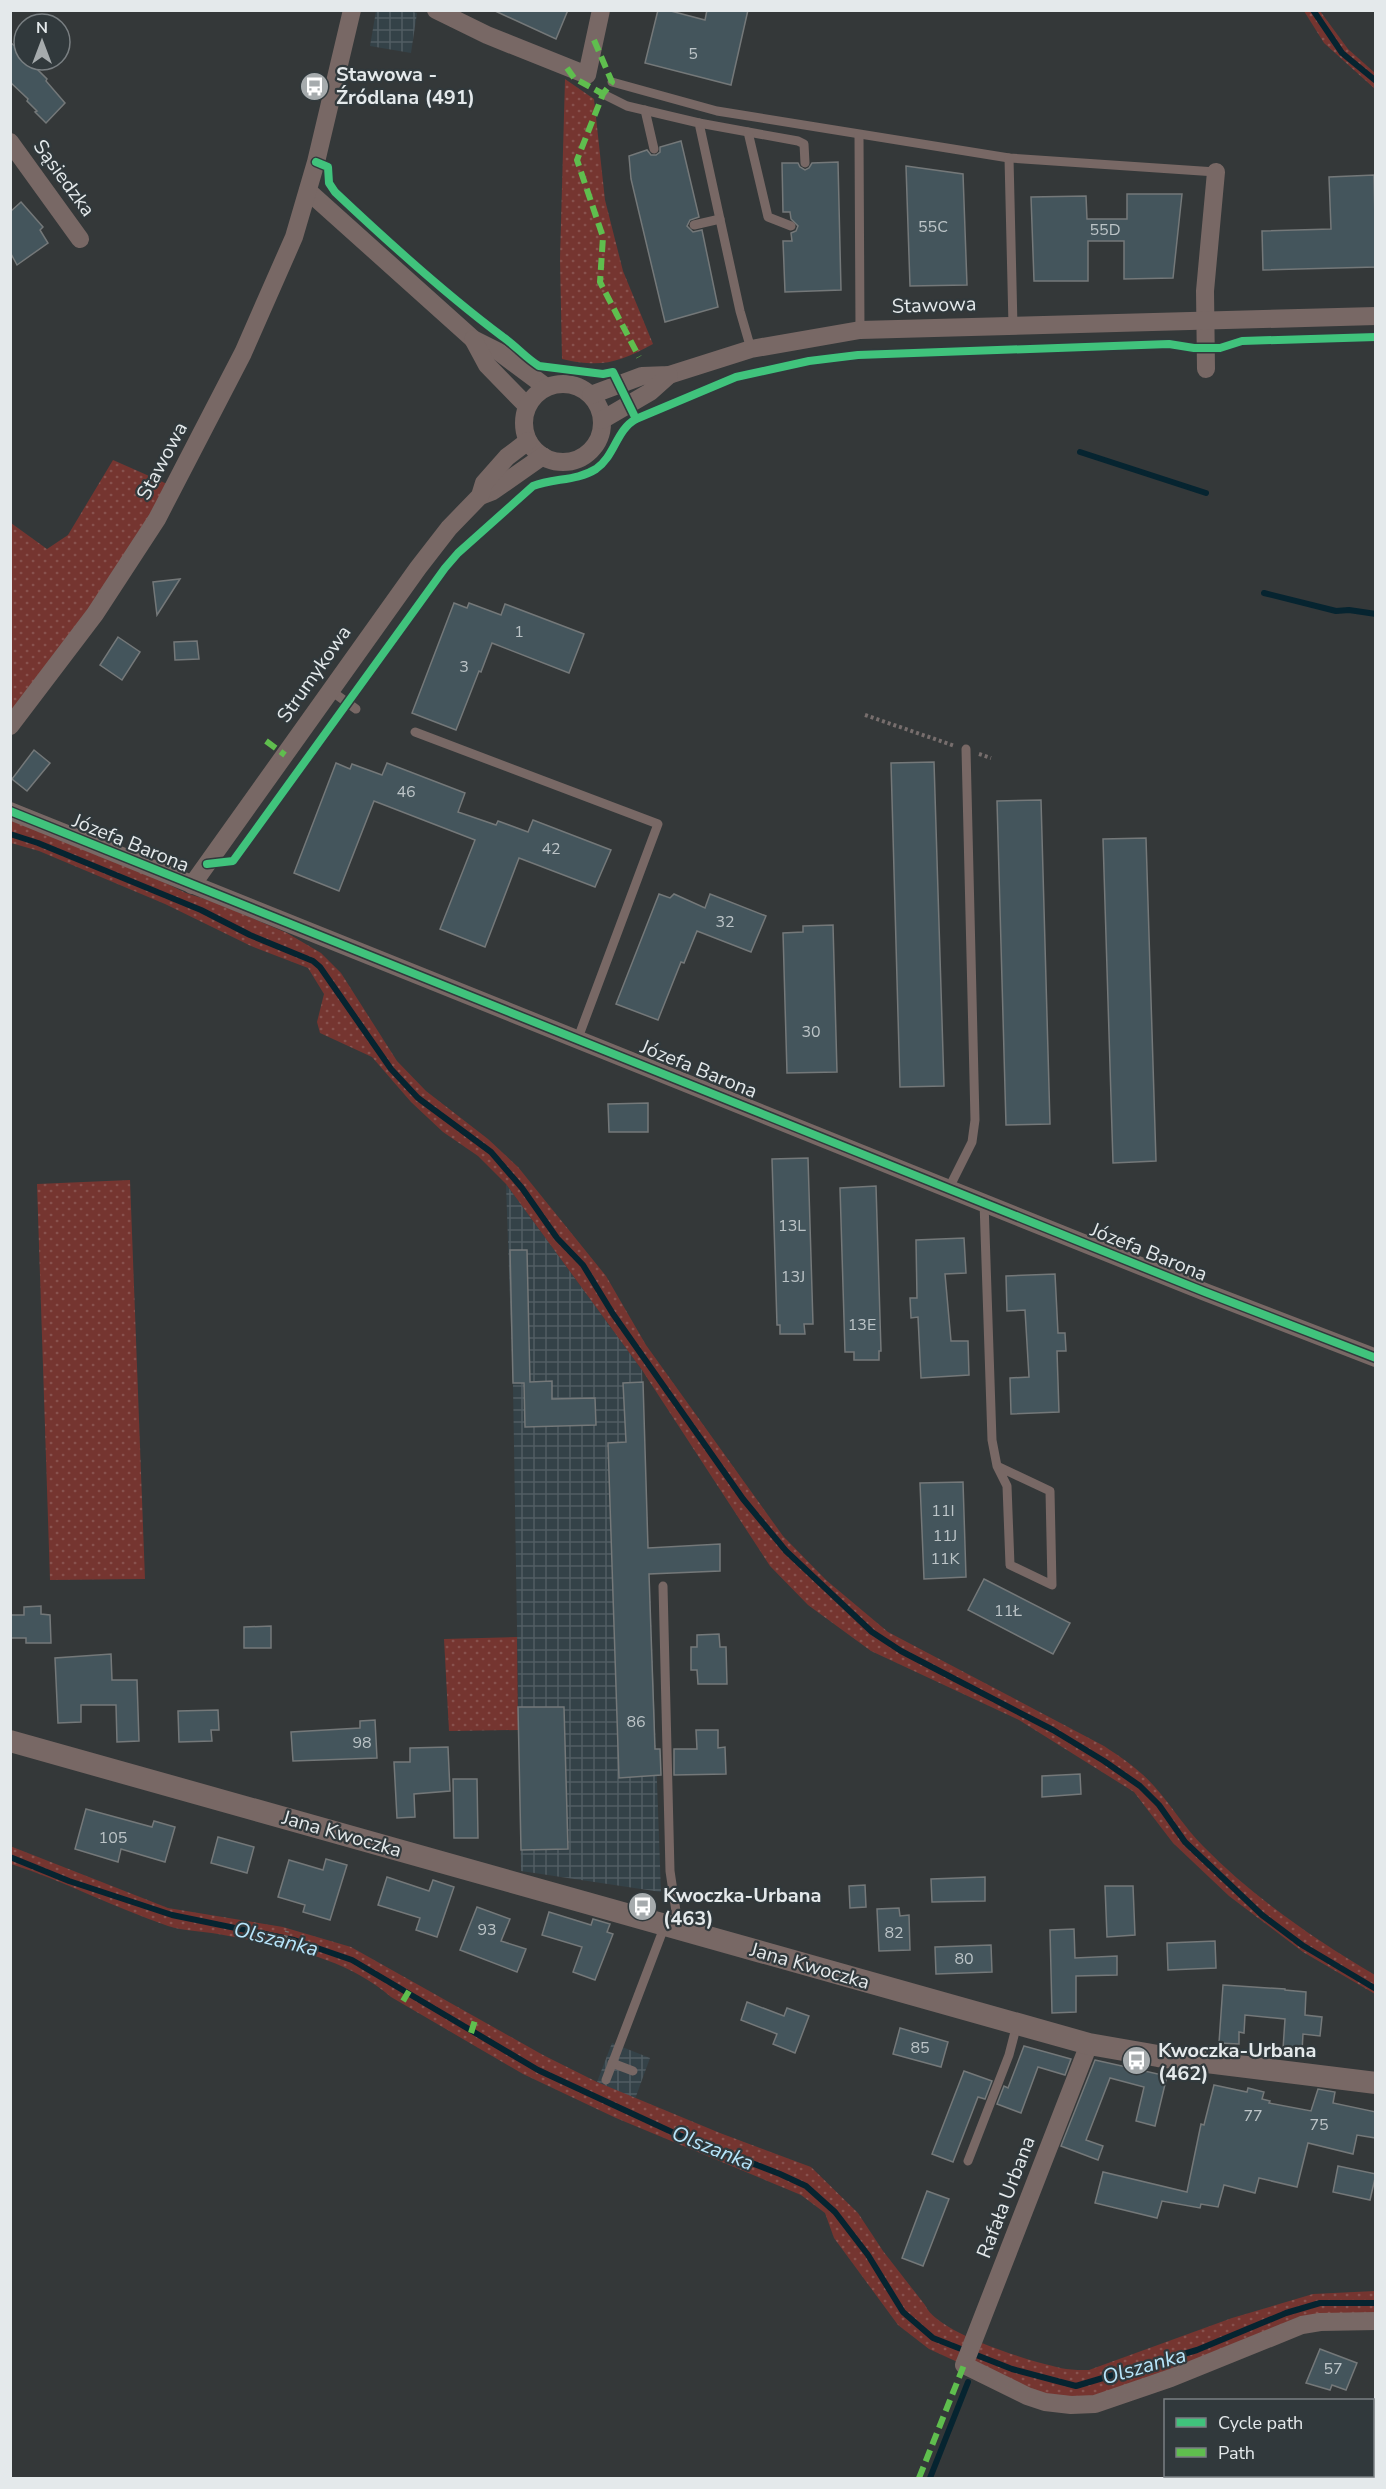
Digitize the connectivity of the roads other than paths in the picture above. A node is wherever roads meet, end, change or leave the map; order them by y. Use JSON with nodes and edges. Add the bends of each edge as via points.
{"nodes":[{"id":1,"x":351,"y":10,"type":"edge"},
{"id":2,"x":436,"y":10,"type":"edge"},
{"id":3,"x":602,"y":10,"type":"edge"},
{"id":4,"x":612,"y":82,"type":"dead end"},
{"id":5,"x":603,"y":94,"type":"dead end"},
{"id":6,"x":645,"y":110,"type":"junction"},
{"id":7,"x":699,"y":123,"type":"junction"},
{"id":8,"x":748,"y":132,"type":"junction"},
{"id":9,"x":859,"y":135,"type":"junction"},
{"id":10,"x":10,"y":142,"type":"edge"},
{"id":11,"x":654,"y":148,"type":"dead end"},
{"id":12,"x":1009,"y":158,"type":"junction"},
{"id":13,"x":805,"y":163,"type":"dead end"},
{"id":14,"x":1216,"y":172,"type":"joint"},
{"id":15,"x":308,"y":191,"type":"junction"},
{"id":16,"x":720,"y":219,"type":"junction"},
{"id":17,"x":694,"y":225,"type":"dead end"},
{"id":18,"x":791,"y":226,"type":"dead end"},
{"id":19,"x":80,"y":239,"type":"dead end"},
{"id":20,"x":1376,"y":316,"type":"edge"},
{"id":21,"x":1205,"y":320,"type":"junction"},
{"id":22,"x":1013,"y":326,"type":"junction"},
{"id":23,"x":860,"y":330,"type":"junction"},
{"id":24,"x":473,"y":339,"type":"junction"},
{"id":25,"x":751,"y":349,"type":"junction"},
{"id":26,"x":1206,"y":369,"type":"dead end"},
{"id":27,"x":669,"y":375,"type":"junction"},
{"id":28,"x":546,"y":387,"type":"junction"},
{"id":29,"x":591,"y":395,"type":"junction"},
{"id":30,"x":527,"y":406,"type":"junction"},
{"id":31,"x":602,"y":420,"type":"junction"},
{"id":32,"x":528,"y":441,"type":"junction"},
{"id":33,"x":543,"y":456,"type":"junction"},
{"id":34,"x":480,"y":496,"type":"junction"},
{"id":35,"x":330,"y":690,"type":"junction"},
{"id":36,"x":356,"y":709,"type":"dead end"},
{"id":37,"x":10,"y":726,"type":"edge"},
{"id":38,"x":415,"y":732,"type":"dead end"},
{"id":39,"x":966,"y":750,"type":"road end"},
{"id":40,"x":10,"y":811,"type":"edge"},
{"id":41,"x":192,"y":885,"type":"junction"},
{"id":42,"x":578,"y":1038,"type":"junction"},
{"id":43,"x":949,"y":1188,"type":"junction"},
{"id":44,"x":984,"y":1202,"type":"junction"},
{"id":45,"x":1376,"y":1358,"type":"edge"},
{"id":46,"x":997,"y":1466,"type":"junction"},
{"id":47,"x":663,"y":1586,"type":"dead end"},
{"id":48,"x":10,"y":1741,"type":"edge"},
{"id":49,"x":670,"y":1927,"type":"junction"},
{"id":50,"x":1017,"y":2024,"type":"junction"},
{"id":51,"x":1089,"y":2044,"type":"junction"},
{"id":52,"x":612,"y":2063,"type":"junction"},
{"id":53,"x":633,"y":2071,"type":"dead end"},
{"id":54,"x":606,"y":2080,"type":"dead end"},
{"id":55,"x":1376,"y":2083,"type":"edge"},
{"id":56,"x":968,"y":2161,"type":"dead end"},
{"id":57,"x":1376,"y":2321,"type":"edge"}],
"edges":[{"from":1,"to":15,"type":"street","name":"Stawowa"},
{"from":2,"to":3,"type":"street","via":[[587,75]]},
{"from":4,"to":9,"type":"lane","via":[[717,111]]},
{"from":5,"to":6,"type":"lane"},
{"from":6,"to":7,"type":"lane"},
{"from":6,"to":11,"type":"lane"},
{"from":7,"to":8,"type":"lane"},
{"from":7,"to":16,"type":"lane"},
{"from":8,"to":13,"type":"lane","via":[[804,144]]},
{"from":8,"to":18,"type":"lane","via":[[768,217]]},
{"from":9,"to":12,"type":"lane"},
{"from":9,"to":23,"type":"lane"},
{"from":10,"to":19,"type":"street","name":"Sąsiedzka"},
{"from":12,"to":14,"type":"lane"},
{"from":12,"to":22,"type":"lane"},
{"from":14,"to":21,"type":"street"},
{"from":15,"to":24,"type":"street"},
{"from":15,"to":37,"type":"street","name":"Stawowa","via":[[294,237],[243,352],[157,519],[95,614]]},
{"from":16,"to":17,"type":"lane"},
{"from":16,"to":25,"type":"lane"},
{"from":20,"to":21,"type":"street","name":"Stawowa"},
{"from":21,"to":22,"type":"street","name":"Stawowa"},
{"from":21,"to":26,"type":"street"},
{"from":22,"to":23,"type":"street","name":"Stawowa"},
{"from":23,"to":25,"type":"street","name":"Stawowa"},
{"from":24,"to":28,"type":"street","via":[[499,352]]},
{"from":24,"to":30,"type":"street","via":[[487,365]]},
{"from":25,"to":27,"type":"street","name":"Stawowa"},
{"from":27,"to":29,"type":"street","name":"Stawowa","via":[[642,376]]},
{"from":27,"to":31,"type":"street","name":"Stawowa","via":[[650,392]]},
{"from":28,"to":29,"type":"street","via":[[574,385]]},
{"from":28,"to":30,"type":"street"},
{"from":29,"to":31,"type":"street"},
{"from":30,"to":32,"type":"street","via":[[524,429]]},
{"from":31,"to":33,"type":"street","via":[[597,442],[589,452],[567,462]]},
{"from":32,"to":33,"type":"street"},
{"from":32,"to":34,"type":"street","name":"Strumykowa","via":[[484,483]]},
{"from":33,"to":34,"type":"street","name":"Strumykowa"},
{"from":34,"to":35,"type":"street","name":"Strumykowa","via":[[443,536]]},
{"from":35,"to":36,"type":"lane"},
{"from":35,"to":41,"type":"street","name":"Strumykowa"},
{"from":38,"to":42,"type":"lane","via":[[658,824]]},
{"from":39,"to":43,"type":"lane","via":[[975,1119],[972,1142]]},
{"from":40,"to":41,"type":"street","name":"Józefa Barona"},
{"from":41,"to":42,"type":"street","name":"Józefa Barona"},
{"from":42,"to":43,"type":"street","name":"Józefa Barona"},
{"from":43,"to":44,"type":"street","name":"Józefa Barona"},
{"from":44,"to":45,"type":"street","name":"Józefa Barona"},
{"from":44,"to":46,"type":"lane","via":[[992,1440]]},
{"from":46,"to":46,"type":"lane","via":[[1050,1491],[1052,1585],[1010,1565],[1007,1486]]},
{"from":47,"to":49,"type":"lane","via":[[669,1871],[677,1918]]},
{"from":48,"to":49,"type":"street","name":"Jana Kwoczka"},
{"from":49,"to":50,"type":"street","name":"Jana Kwoczka"},
{"from":49,"to":52,"type":"lane"},
{"from":50,"to":51,"type":"street","name":"Jana Kwoczka"},
{"from":50,"to":56,"type":"lane"},
{"from":51,"to":55,"type":"street","name":"Jana Kwoczka"},
{"from":51,"to":57,"type":"street","name":"Rafała Urbana","via":[[964,2365],[1045,2402],[1095,2404],[1302,2325]]},
{"from":52,"to":53,"type":"lane"},
{"from":52,"to":54,"type":"lane"}]}
